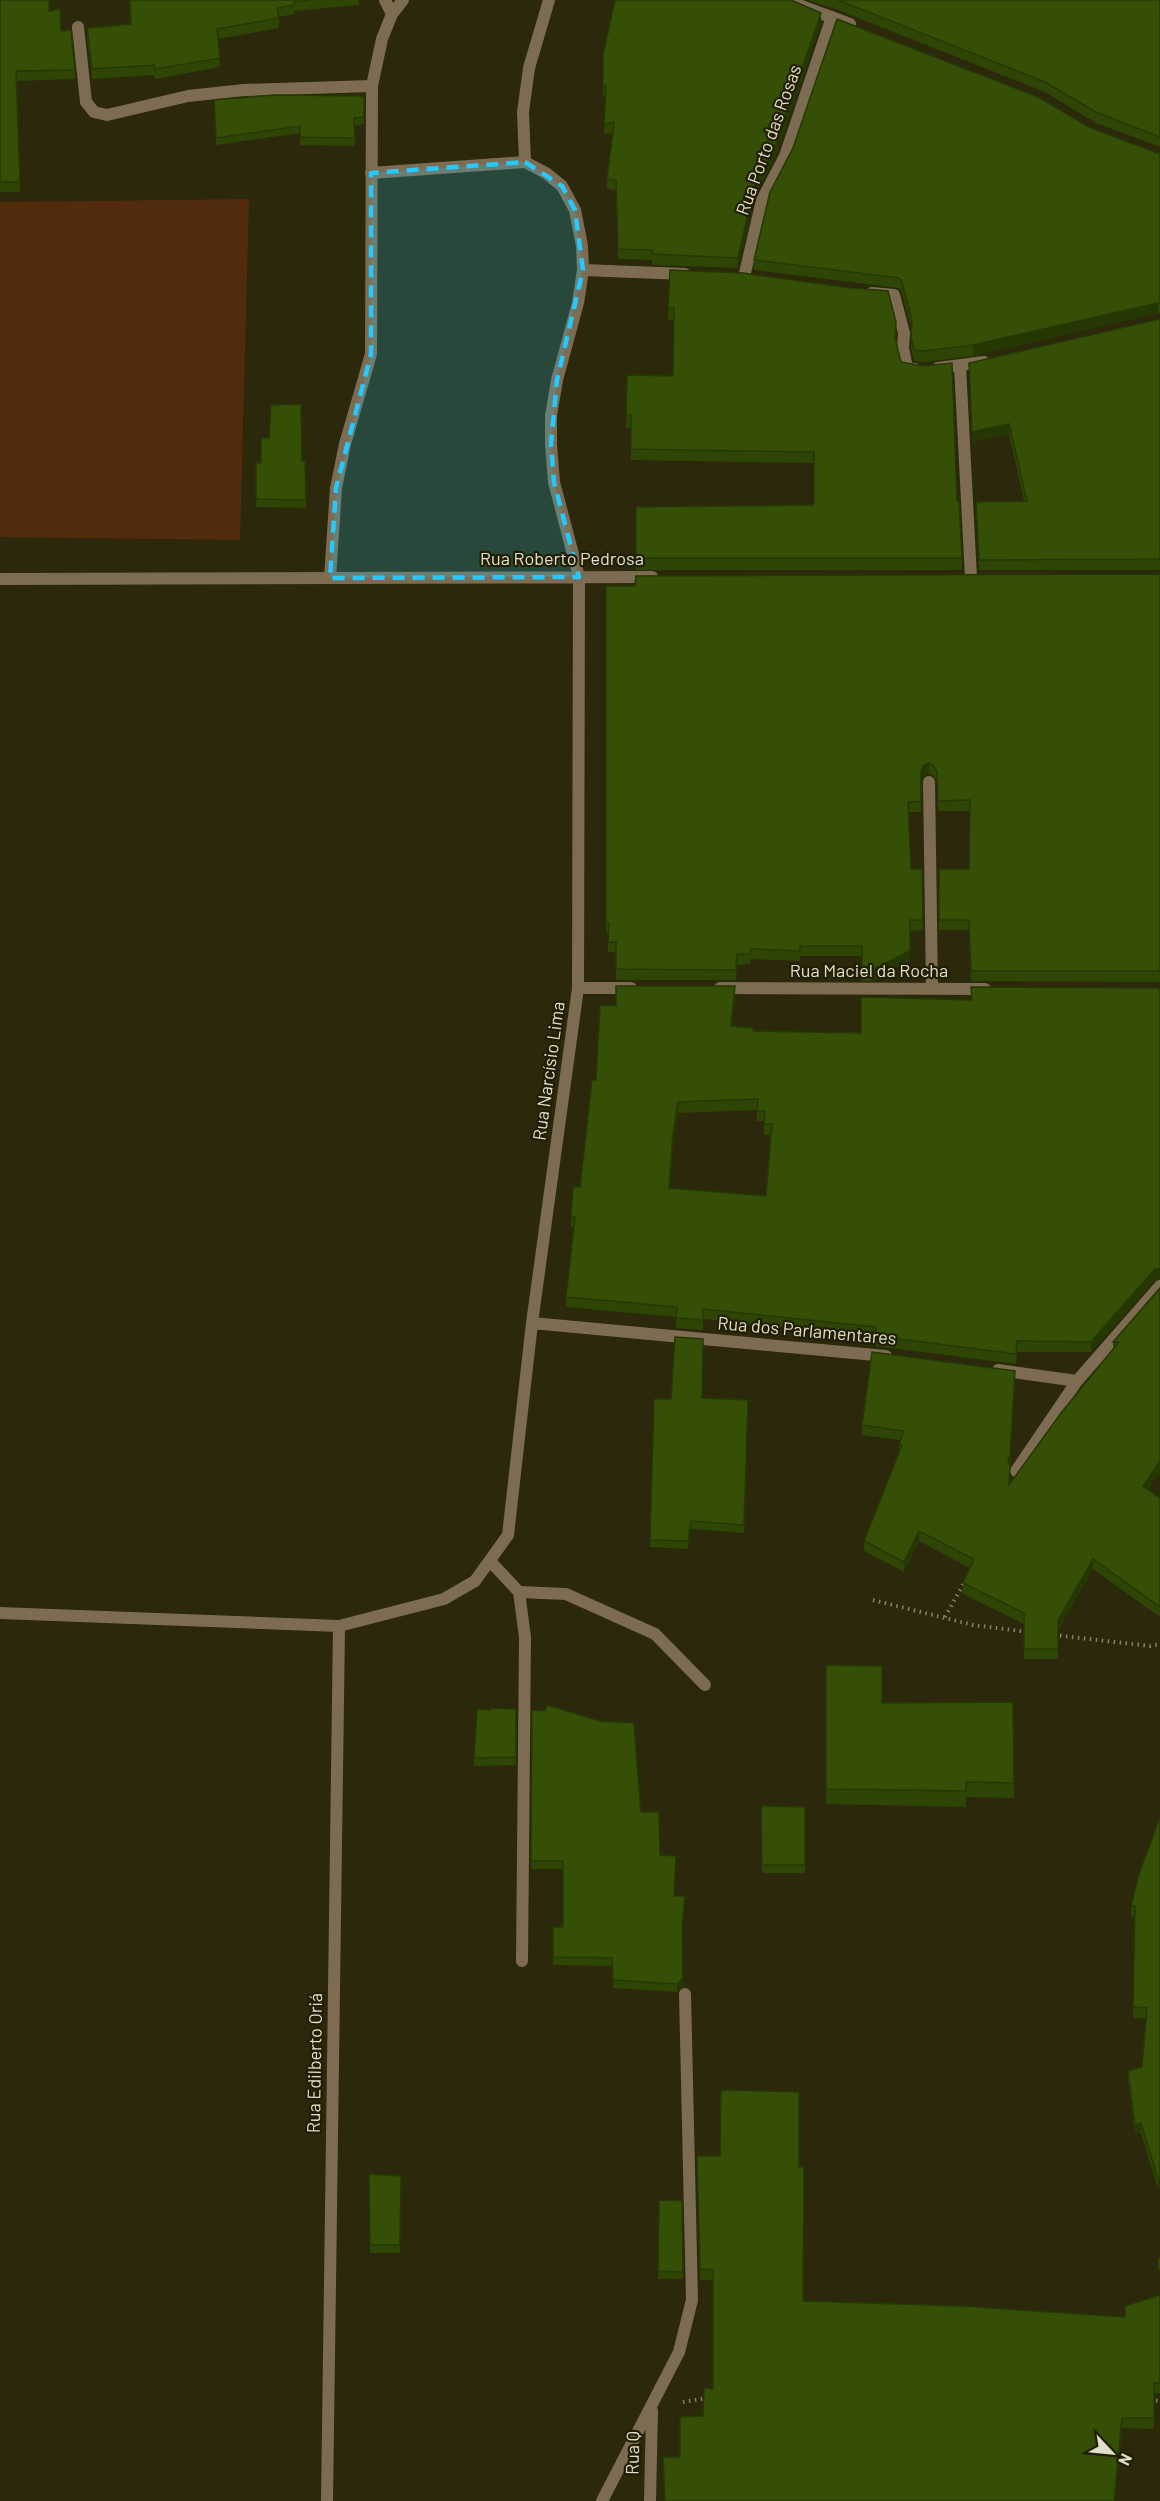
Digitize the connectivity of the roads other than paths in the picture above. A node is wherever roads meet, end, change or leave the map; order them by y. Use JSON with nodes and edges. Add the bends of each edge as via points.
{"nodes":[{"id":1,"x":385,"y":0,"type":"edge"},
{"id":2,"x":403,"y":0,"type":"edge"},
{"id":3,"x":549,"y":0,"type":"edge"},
{"id":4,"x":785,"y":0,"type":"edge"},
{"id":5,"x":392,"y":14,"type":"junction"},
{"id":6,"x":832,"y":17,"type":"junction"},
{"id":7,"x":78,"y":27,"type":"dead end"},
{"id":8,"x":861,"y":28,"type":"edge"},
{"id":9,"x":372,"y":86,"type":"junction"},
{"id":10,"x":525,"y":162,"type":"junction"},
{"id":11,"x":371,"y":173,"type":"junction"},
{"id":12,"x":583,"y":270,"type":"junction"},
{"id":13,"x":698,"y":275,"type":"edge"},
{"id":14,"x":744,"y":277,"type":"edge"},
{"id":15,"x":862,"y":292,"type":"edge"},
{"id":16,"x":996,"y":359,"type":"edge"},
{"id":17,"x":960,"y":366,"type":"junction"},
{"id":18,"x":579,"y":577,"type":"junction"},
{"id":19,"x":662,"y":577,"type":"edge"},
{"id":20,"x":330,"y":578,"type":"junction"},
{"id":21,"x":971,"y":578,"type":"edge"},
{"id":22,"x":0,"y":579,"type":"edge"},
{"id":23,"x":929,"y":782,"type":"dead end"},
{"id":24,"x":578,"y":987,"type":"junction"},
{"id":25,"x":649,"y":988,"type":"edge"},
{"id":26,"x":708,"y":988,"type":"edge"},
{"id":27,"x":932,"y":989,"type":"junction"},
{"id":28,"x":992,"y":989,"type":"edge"},
{"id":29,"x":1160,"y":1286,"type":"edge"},
{"id":30,"x":532,"y":1323,"type":"junction"},
{"id":31,"x":900,"y":1358,"type":"edge"},
{"id":32,"x":983,"y":1368,"type":"edge"},
{"id":33,"x":1077,"y":1381,"type":"junction"},
{"id":34,"x":1016,"y":1472,"type":"edge"},
{"id":35,"x":490,"y":1562,"type":"junction"},
{"id":36,"x":519,"y":1592,"type":"junction"},
{"id":37,"x":0,"y":1613,"type":"edge"},
{"id":38,"x":339,"y":1626,"type":"junction"},
{"id":39,"x":705,"y":1685,"type":"dead end"},
{"id":40,"x":522,"y":1961,"type":"dead end"},
{"id":41,"x":685,"y":1994,"type":"dead end"},
{"id":42,"x":652,"y":2407,"type":"junction"},
{"id":43,"x":327,"y":2501,"type":"edge"},
{"id":44,"x":602,"y":2501,"type":"edge"},
{"id":45,"x":650,"y":2501,"type":"edge"}],
"edges":[{"from":1,"to":5,"type":"street"},
{"from":2,"to":5,"type":"street"},
{"from":3,"to":10,"type":"street","via":[[538,33],[523,112]]},
{"from":4,"to":6,"type":"street"},
{"from":5,"to":9,"type":"street"},
{"from":6,"to":8,"type":"street"},
{"from":6,"to":14,"type":"street","name":"Rua Porto das Rosas","via":[[785,156],[762,200]]},
{"from":7,"to":9,"type":"street","via":[[86,102],[94,112],[107,115],[188,96]]},
{"from":9,"to":11,"type":"street"},
{"from":10,"to":11,"type":"street"},
{"from":10,"to":12,"type":"street","name":"Rua Narcísio Lima","via":[[562,186],[575,210]]},
{"from":11,"to":20,"type":"street","via":[[371,354],[336,488]]},
{"from":12,"to":13,"type":"street"},
{"from":12,"to":18,"type":"street","name":"Rua Narcísio Lima","via":[[551,416],[554,482]]},
{"from":15,"to":17,"type":"street","via":[[894,295],[904,333],[907,368]]},
{"from":16,"to":17,"type":"street"},
{"from":17,"to":21,"type":"street"},
{"from":18,"to":19,"type":"street","name":"Rua Roberto Pedrosa"},
{"from":18,"to":20,"type":"street","name":"Rua Roberto Pedrosa"},
{"from":18,"to":24,"type":"street","name":"Rua Narcísio Lima"},
{"from":20,"to":22,"type":"street","name":"Rua Roberto Pedrosa"},
{"from":23,"to":27,"type":"street"},
{"from":24,"to":25,"type":"street"},
{"from":24,"to":30,"type":"street","name":"Rua Narcísio Lima"},
{"from":26,"to":27,"type":"street","name":"Rua Maciel da Rocha"},
{"from":27,"to":28,"type":"street","name":"Rua Maciel da Rocha"},
{"from":29,"to":33,"type":"street"},
{"from":30,"to":31,"type":"street","name":"Rua dos Parlamentares"},
{"from":30,"to":35,"type":"street","name":"Rua Narcísio Lima","via":[[510,1525]]},
{"from":32,"to":33,"type":"street"},
{"from":33,"to":34,"type":"street"},
{"from":35,"to":36,"type":"street"},
{"from":35,"to":38,"type":"street","name":"Rua Narcísio Lima","via":[[475,1581],[444,1599]]},
{"from":36,"to":39,"type":"street","via":[[566,1594],[655,1634]]},
{"from":36,"to":40,"type":"street","via":[[525,1636]]},
{"from":37,"to":38,"type":"street","name":"Rua Narcísio Lima"},
{"from":38,"to":43,"type":"street","name":"Rua Edilberto Oriá"},
{"from":41,"to":42,"type":"street","via":[[692,2300],[679,2352]]},
{"from":42,"to":44,"type":"street"},
{"from":42,"to":45,"type":"street","name":"Rua Q"}]}
